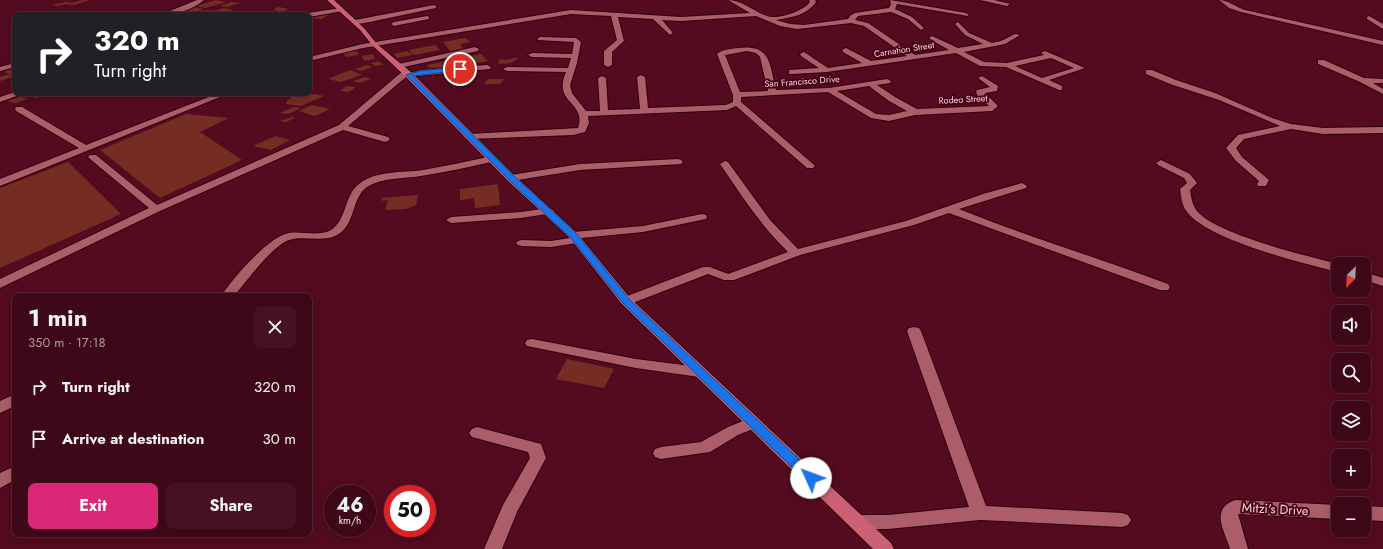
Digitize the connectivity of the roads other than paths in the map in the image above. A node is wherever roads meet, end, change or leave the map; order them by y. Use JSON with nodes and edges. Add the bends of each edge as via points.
{"nodes":[{"id":1,"x":201,"y":0,"type":"edge"},
{"id":2,"x":331,"y":0,"type":"edge"},
{"id":3,"x":731,"y":0,"type":"edge"},
{"id":4,"x":812,"y":0,"type":"edge"},
{"id":5,"x":892,"y":0,"type":"edge"},
{"id":6,"x":983,"y":0,"type":"edge"},
{"id":7,"x":1222,"y":0,"type":"edge"},
{"id":8,"x":1007,"y":4,"type":"dead end"},
{"id":9,"x":434,"y":7,"type":"dead end"},
{"id":10,"x":341,"y":10,"type":"junction"},
{"id":11,"x":892,"y":10,"type":"junction"},
{"id":12,"x":172,"y":12,"type":"edge"},
{"id":13,"x":312,"y":14,"type":"edge"},
{"id":14,"x":614,"y":14,"type":"junction"},
{"id":15,"x":758,"y":14,"type":"junction"},
{"id":16,"x":966,"y":15,"type":"dead end"},
{"id":17,"x":654,"y":17,"type":"junction"},
{"id":18,"x":427,"y":18,"type":"dead end"},
{"id":19,"x":1369,"y":18,"type":"dead end"},
{"id":20,"x":770,"y":19,"type":"junction"},
{"id":21,"x":851,"y":21,"type":"junction"},
{"id":22,"x":958,"y":24,"type":"dead end"},
{"id":23,"x":362,"y":26,"type":"junction"},
{"id":24,"x":384,"y":26,"type":"dead end"},
{"id":25,"x":1383,"y":27,"type":"edge"},
{"id":26,"x":922,"y":28,"type":"dead end"},
{"id":27,"x":670,"y":33,"type":"dead end"},
{"id":28,"x":1017,"y":35,"type":"dead end"},
{"id":29,"x":932,"y":38,"type":"dead end"},
{"id":30,"x":540,"y":39,"type":"dead end"},
{"id":31,"x":1383,"y":43,"type":"edge"},
{"id":32,"x":375,"y":45,"type":"junction"},
{"id":33,"x":991,"y":45,"type":"junction"},
{"id":34,"x":475,"y":49,"type":"dead end"},
{"id":35,"x":846,"y":50,"type":"dead end"},
{"id":36,"x":955,"y":51,"type":"junction"},
{"id":37,"x":1040,"y":51,"type":"dead end"},
{"id":38,"x":804,"y":54,"type":"dead end"},
{"id":39,"x":532,"y":56,"type":"dead end"},
{"id":40,"x":575,"y":56,"type":"junction"},
{"id":41,"x":1052,"y":56,"type":"junction"},
{"id":42,"x":312,"y":57,"type":"edge"},
{"id":43,"x":913,"y":57,"type":"junction"},
{"id":44,"x":1321,"y":62,"type":"dead end"},
{"id":45,"x":870,"y":64,"type":"junction"},
{"id":46,"x":608,"y":65,"type":"dead end"},
{"id":47,"x":12,"y":66,"type":"edge"},
{"id":48,"x":1007,"y":66,"type":"junction"},
{"id":49,"x":487,"y":67,"type":"dead end"},
{"id":50,"x":0,"y":69,"type":"edge"},
{"id":51,"x":402,"y":69,"type":"junction"},
{"id":52,"x":507,"y":69,"type":"dead end"},
{"id":53,"x":571,"y":70,"type":"junction"},
{"id":54,"x":827,"y":70,"type":"junction"},
{"id":55,"x":792,"y":72,"type":"dead end"},
{"id":56,"x":1149,"y":72,"type":"dead end"},
{"id":57,"x":602,"y":78,"type":"dead end"},
{"id":58,"x":641,"y":78,"type":"dead end"},
{"id":59,"x":982,"y":78,"type":"dead end"},
{"id":60,"x":1042,"y":80,"type":"junction"},
{"id":61,"x":1363,"y":80,"type":"junction"},
{"id":62,"x":888,"y":81,"type":"dead end"},
{"id":63,"x":1383,"y":81,"type":"edge"},
{"id":64,"x":871,"y":84,"type":"junction"},
{"id":65,"x":1059,"y":88,"type":"dead end"},
{"id":66,"x":829,"y":90,"type":"junction"},
{"id":67,"x":1383,"y":92,"type":"edge"},
{"id":68,"x":773,"y":94,"type":"junction"},
{"id":69,"x":12,"y":96,"type":"edge"},
{"id":70,"x":218,"y":96,"type":"edge"},
{"id":71,"x":737,"y":99,"type":"junction"},
{"id":72,"x":0,"y":100,"type":"edge"},
{"id":73,"x":19,"y":109,"type":"dead end"},
{"id":74,"x":644,"y":111,"type":"junction"},
{"id":75,"x":604,"y":112,"type":"junction"},
{"id":76,"x":915,"y":112,"type":"junction"},
{"id":77,"x":584,"y":114,"type":"junction"},
{"id":78,"x":342,"y":127,"type":"junction"},
{"id":79,"x":1290,"y":127,"type":"junction"},
{"id":80,"x":1383,"y":130,"type":"edge"},
{"id":81,"x":470,"y":137,"type":"junction"},
{"id":82,"x":385,"y":140,"type":"dead end"},
{"id":83,"x":86,"y":149,"type":"junction"},
{"id":84,"x":93,"y":157,"type":"dead end"},
{"id":85,"x":492,"y":159,"type":"junction"},
{"id":86,"x":678,"y":162,"type":"dead end"},
{"id":87,"x":1161,"y":163,"type":"dead end"},
{"id":88,"x":725,"y":164,"type":"dead end"},
{"id":89,"x":810,"y":166,"type":"dead end"},
{"id":90,"x":511,"y":178,"type":"junction"},
{"id":91,"x":0,"y":183,"type":"edge"},
{"id":92,"x":1262,"y":184,"type":"dead end"},
{"id":93,"x":1022,"y":186,"type":"dead end"},
{"id":94,"x":156,"y":209,"type":"junction"},
{"id":95,"x":948,"y":209,"type":"junction"},
{"id":96,"x":549,"y":212,"type":"junction"},
{"id":97,"x":702,"y":217,"type":"dead end"},
{"id":98,"x":452,"y":220,"type":"dead end"},
{"id":99,"x":575,"y":237,"type":"junction"},
{"id":100,"x":522,"y":243,"type":"dead end"},
{"id":101,"x":796,"y":253,"type":"junction"},
{"id":102,"x":1331,"y":266,"type":"edge"},
{"id":103,"x":1371,"y":278,"type":"edge"},
{"id":104,"x":1383,"y":282,"type":"edge"},
{"id":105,"x":0,"y":284,"type":"edge"},
{"id":106,"x":1164,"y":287,"type":"dead end"},
{"id":107,"x":230,"y":293,"type":"edge"},
{"id":108,"x":626,"y":301,"type":"junction"},
{"id":109,"x":914,"y":331,"type":"dead end"},
{"id":110,"x":532,"y":343,"type":"dead end"},
{"id":111,"x":699,"y":372,"type":"junction"},
{"id":112,"x":12,"y":402,"type":"edge"},
{"id":113,"x":0,"y":408,"type":"edge"},
{"id":114,"x":753,"y":423,"type":"junction"},
{"id":115,"x":478,"y":433,"type":"dead end"},
{"id":116,"x":661,"y":453,"type":"dead end"},
{"id":117,"x":12,"y":474,"type":"edge"},
{"id":118,"x":0,"y":481,"type":"edge"},
{"id":119,"x":1331,"y":512,"type":"edge"},
{"id":120,"x":980,"y":513,"type":"junction"},
{"id":121,"x":1371,"y":513,"type":"edge"},
{"id":122,"x":1383,"y":514,"type":"edge"},
{"id":123,"x":1122,"y":520,"type":"dead end"},
{"id":124,"x":858,"y":522,"type":"junction"},
{"id":125,"x":493,"y":549,"type":"edge"},
{"id":126,"x":884,"y":549,"type":"edge"},
{"id":127,"x":1239,"y":549,"type":"edge"}],
"edges":[{"from":1,"to":12,"type":"street"},
{"from":2,"to":10,"type":"main road"},
{"from":3,"to":15,"type":"street"},
{"from":4,"to":20,"type":"street","via":[[810,8],[802,12]]},
{"from":5,"to":11,"type":"street"},
{"from":5,"to":16,"type":"street"},
{"from":6,"to":8,"type":"street"},
{"from":7,"to":31,"type":"street","via":[[1231,7],[1243,11]]},
{"from":9,"to":23,"type":"street"},
{"from":10,"to":13,"type":"street"},
{"from":10,"to":23,"type":"main road"},
{"from":11,"to":21,"type":"street","via":[[857,14]]},
{"from":11,"to":26,"type":"street","via":[[910,18]]},
{"from":14,"to":17,"type":"street"},
{"from":14,"to":32,"type":"street","via":[[571,12]]},
{"from":14,"to":46,"type":"street","via":[[621,41],[608,51]]},
{"from":15,"to":17,"type":"street","via":[[691,18]]},
{"from":15,"to":20,"type":"street"},
{"from":17,"to":27,"type":"street"},
{"from":18,"to":24,"type":"street"},
{"from":19,"to":25,"type":"street"},
{"from":20,"to":21,"type":"street","via":[[791,27]]},
{"from":21,"to":43,"type":"street","via":[[866,24]]},
{"from":22,"to":33,"type":"street","via":[[967,34]]},
{"from":23,"to":32,"type":"main road"},
{"from":28,"to":33,"type":"street","name":"Carnation Street","via":[[1004,43]]},
{"from":29,"to":36,"type":"street"},
{"from":30,"to":40,"type":"street","via":[[576,40],[578,42]]},
{"from":32,"to":42,"type":"street"},
{"from":32,"to":51,"type":"main road"},
{"from":33,"to":36,"type":"street","name":"Carnation Street"},
{"from":34,"to":51,"type":"street"},
{"from":35,"to":45,"type":"street"},
{"from":36,"to":43,"type":"street","name":"Carnation Street"},
{"from":36,"to":48,"type":"street","via":[[982,64]]},
{"from":37,"to":41,"type":"street"},
{"from":38,"to":54,"type":"street"},
{"from":39,"to":40,"type":"street"},
{"from":40,"to":53,"type":"street"},
{"from":41,"to":48,"type":"street"},
{"from":41,"to":60,"type":"street","via":[[1081,68]]},
{"from":43,"to":45,"type":"street","name":"Carnation Street"},
{"from":44,"to":61,"type":"street"},
{"from":45,"to":54,"type":"street","name":"Carnation Street"},
{"from":47,"to":50,"type":"street"},
{"from":48,"to":60,"type":"street"},
{"from":49,"to":51,"type":"street","via":[[420,72]]},
{"from":51,"to":78,"type":"street"},
{"from":51,"to":81,"type":"main road"},
{"from":52,"to":53,"type":"street"},
{"from":53,"to":77,"type":"street","via":[[567,77],[566,89]]},
{"from":54,"to":55,"type":"street","name":"Carnation Street"},
{"from":56,"to":79,"type":"street","via":[[1173,83],[1237,104]]},
{"from":57,"to":75,"type":"street"},
{"from":58,"to":74,"type":"street"},
{"from":59,"to":76,"type":"street","name":"Rodeo Street","via":[[994,86],[994,89],[980,92],[980,95],[994,106],[992,108]]},
{"from":60,"to":65,"type":"street"},
{"from":61,"to":63,"type":"street"},
{"from":61,"to":67,"type":"street"},
{"from":62,"to":64,"type":"street","name":"San Francisco Drive"},
{"from":64,"to":66,"type":"street","name":"San Francisco Drive"},
{"from":64,"to":76,"type":"street"},
{"from":66,"to":68,"type":"street","name":"San Francisco Drive"},
{"from":66,"to":76,"type":"street","name":"Rodeo Street","via":[[874,116],[890,118]]},
{"from":68,"to":71,"type":"street","name":"San Francisco Drive"},
{"from":68,"to":71,"type":"street","via":[[763,56],[753,49],[723,52],[721,54]]},
{"from":69,"to":72,"type":"street"},
{"from":70,"to":83,"type":"street"},
{"from":71,"to":74,"type":"street","name":"San Francisco Drive","via":[[726,107]]},
{"from":71,"to":89,"type":"street"},
{"from":73,"to":83,"type":"street"},
{"from":74,"to":75,"type":"street","name":"San Francisco Drive"},
{"from":75,"to":77,"type":"street","name":"San Francisco Drive"},
{"from":77,"to":81,"type":"street","via":[[582,130],[573,132]]},
{"from":78,"to":82,"type":"street"},
{"from":78,"to":94,"type":"street"},
{"from":79,"to":80,"type":"street","via":[[1320,131]]},
{"from":79,"to":92,"type":"street","via":[[1241,137],[1231,148],[1239,159],[1264,180]]},
{"from":81,"to":85,"type":"main road"},
{"from":83,"to":91,"type":"street"},
{"from":84,"to":94,"type":"street"},
{"from":85,"to":90,"type":"main road"},
{"from":85,"to":107,"type":"street","via":[[368,182],[354,195],[339,228],[324,235],[281,239]]},
{"from":86,"to":90,"type":"street","via":[[580,167]]},
{"from":87,"to":102,"type":"street","via":[[1187,176],[1192,182],[1185,189],[1191,212],[1206,224],[1241,239]]},
{"from":88,"to":101,"type":"street","via":[[760,216]]},
{"from":90,"to":96,"type":"main road"},
{"from":93,"to":95,"type":"street"},
{"from":94,"to":105,"type":"street"},
{"from":95,"to":101,"type":"street","via":[[910,223]]},
{"from":95,"to":106,"type":"street","via":[[988,226],[1116,268]]},
{"from":96,"to":98,"type":"street"},
{"from":96,"to":99,"type":"main road"},
{"from":97,"to":99,"type":"street","via":[[643,229]]},
{"from":99,"to":100,"type":"street","via":[[551,244]]},
{"from":99,"to":108,"type":"main road"},
{"from":101,"to":108,"type":"street","via":[[730,277],[721,277],[707,270]]},
{"from":103,"to":104,"type":"street"},
{"from":108,"to":111,"type":"main road"},
{"from":109,"to":120,"type":"street"},
{"from":110,"to":111,"type":"street","via":[[668,369]]},
{"from":111,"to":114,"type":"main road"},
{"from":112,"to":113,"type":"street"},
{"from":114,"to":116,"type":"street","via":[[704,448]]},
{"from":114,"to":124,"type":"main road"},
{"from":115,"to":125,"type":"street","via":[[535,448],[538,458],[509,510]]},
{"from":117,"to":118,"type":"street"},
{"from":119,"to":127,"type":"street","name":"Mitzi's Drive","via":[[1235,507],[1229,511]]},
{"from":120,"to":123,"type":"street"},
{"from":120,"to":124,"type":"street","via":[[888,522]]},
{"from":121,"to":122,"type":"street"},
{"from":124,"to":126,"type":"main road"}]}
